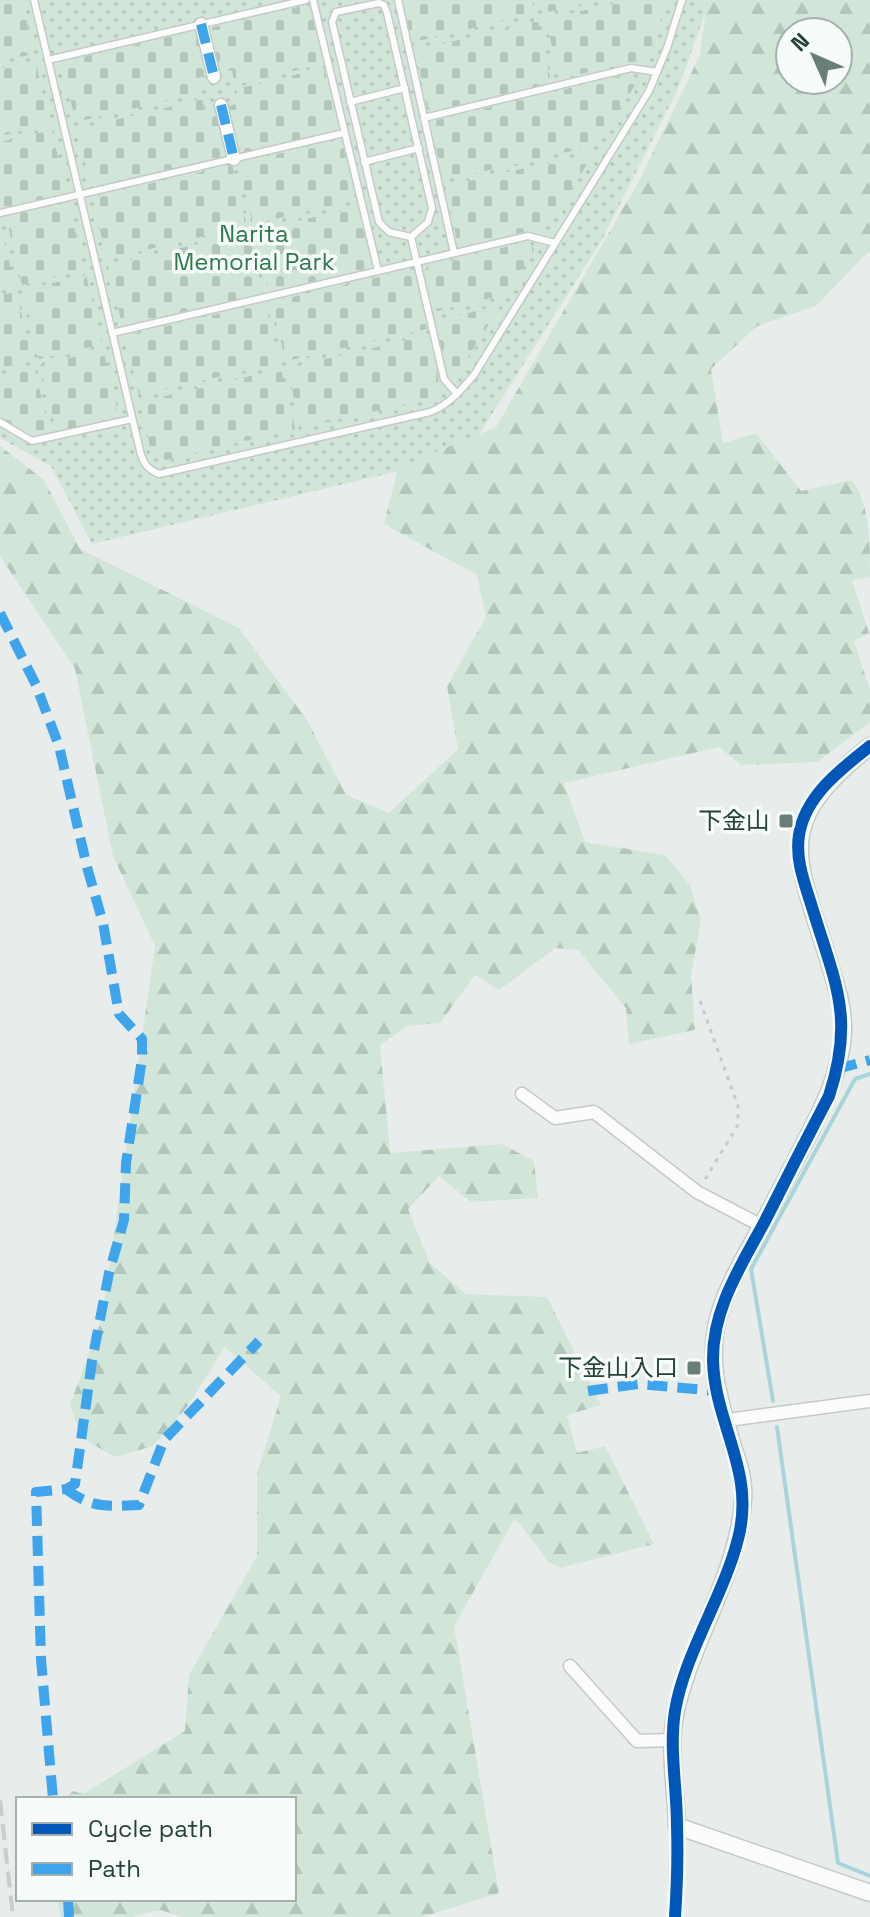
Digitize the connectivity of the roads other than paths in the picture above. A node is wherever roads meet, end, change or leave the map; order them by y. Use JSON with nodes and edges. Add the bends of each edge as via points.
{"nodes":[{"id":1,"x":34,"y":0,"type":"edge"},
{"id":2,"x":306,"y":0,"type":"edge"},
{"id":3,"x":313,"y":0,"type":"edge"},
{"id":4,"x":398,"y":0,"type":"edge"},
{"id":5,"x":682,"y":0,"type":"edge"},
{"id":6,"x":357,"y":4,"type":"edge"},
{"id":7,"x":201,"y":24,"type":"junction"},
{"id":8,"x":48,"y":60,"type":"junction"},
{"id":9,"x":657,"y":72,"type":"junction"},
{"id":10,"x":214,"y":77,"type":"dead end"},
{"id":11,"x":405,"y":88,"type":"junction"},
{"id":12,"x":350,"y":102,"type":"junction"},
{"id":13,"x":221,"y":105,"type":"dead end"},
{"id":14,"x":424,"y":118,"type":"junction"},
{"id":15,"x":344,"y":133,"type":"junction"},
{"id":16,"x":419,"y":148,"type":"junction"},
{"id":17,"x":234,"y":159,"type":"junction"},
{"id":18,"x":364,"y":162,"type":"junction"},
{"id":19,"x":80,"y":195,"type":"junction"},
{"id":20,"x":0,"y":213,"type":"edge"},
{"id":21,"x":411,"y":237,"type":"junction"},
{"id":22,"x":555,"y":243,"type":"junction"},
{"id":23,"x":454,"y":253,"type":"junction"},
{"id":24,"x":416,"y":262,"type":"junction"},
{"id":25,"x":378,"y":271,"type":"junction"},
{"id":26,"x":112,"y":333,"type":"junction"},
{"id":27,"x":457,"y":394,"type":"junction"},
{"id":28,"x":132,"y":419,"type":"junction"},
{"id":29,"x":0,"y":422,"type":"edge"},
{"id":30,"x":870,"y":746,"type":"edge"},
{"id":31,"x":522,"y":1094,"type":"dead end"},
{"id":32,"x":762,"y":1226,"type":"junction"},
{"id":33,"x":870,"y":1401,"type":"edge"},
{"id":34,"x":726,"y":1423,"type":"junction"},
{"id":35,"x":570,"y":1666,"type":"dead end"},
{"id":36,"x":673,"y":1740,"type":"junction"},
{"id":37,"x":677,"y":1826,"type":"junction"},
{"id":38,"x":870,"y":1893,"type":"edge"},
{"id":39,"x":675,"y":1917,"type":"edge"}],
"edges":[{"from":1,"to":8,"type":"lane"},
{"from":2,"to":7,"type":"lane"},
{"from":3,"to":15,"type":"lane"},
{"from":4,"to":14,"type":"lane"},
{"from":5,"to":9,"type":"lane"},
{"from":6,"to":11,"type":"lane","via":[[386,8]]},
{"from":6,"to":12,"type":"lane","via":[[336,12],[332,22]]},
{"from":7,"to":8,"type":"lane"},
{"from":7,"to":10,"type":"street"},
{"from":8,"to":19,"type":"lane"},
{"from":9,"to":14,"type":"lane","via":[[631,68]]},
{"from":9,"to":22,"type":"lane"},
{"from":11,"to":12,"type":"lane"},
{"from":11,"to":16,"type":"lane"},
{"from":12,"to":18,"type":"lane"},
{"from":13,"to":17,"type":"street"},
{"from":14,"to":23,"type":"lane"},
{"from":15,"to":17,"type":"lane"},
{"from":15,"to":25,"type":"lane"},
{"from":16,"to":18,"type":"lane"},
{"from":16,"to":21,"type":"lane","via":[[432,208],[428,222]]},
{"from":17,"to":19,"type":"lane"},
{"from":18,"to":21,"type":"lane","via":[[379,222],[389,232]]},
{"from":19,"to":20,"type":"lane"},
{"from":19,"to":26,"type":"lane"},
{"from":21,"to":24,"type":"lane"},
{"from":22,"to":23,"type":"lane","via":[[528,236]]},
{"from":22,"to":27,"type":"lane"},
{"from":23,"to":24,"type":"lane"},
{"from":24,"to":25,"type":"lane"},
{"from":24,"to":27,"type":"lane","via":[[444,379]]},
{"from":25,"to":26,"type":"lane"},
{"from":26,"to":28,"type":"lane"},
{"from":27,"to":28,"type":"lane","via":[[430,412],[159,474],[143,462]]},
{"from":28,"to":29,"type":"lane","via":[[32,441]]},
{"from":30,"to":32,"type":"street","via":[[820,792],[799,835],[800,867],[840,998],[841,1052],[829,1096]]},
{"from":31,"to":32,"type":"street","via":[[555,1118],[594,1112],[697,1192]]},
{"from":32,"to":34,"type":"street","via":[[714,1332],[716,1391]]},
{"from":33,"to":34,"type":"street"},
{"from":34,"to":36,"type":"street","via":[[744,1497],[738,1540],[683,1683]]},
{"from":35,"to":36,"type":"street","via":[[637,1741]]},
{"from":36,"to":37,"type":"street"},
{"from":37,"to":38,"type":"street"},
{"from":37,"to":39,"type":"street"}]}
